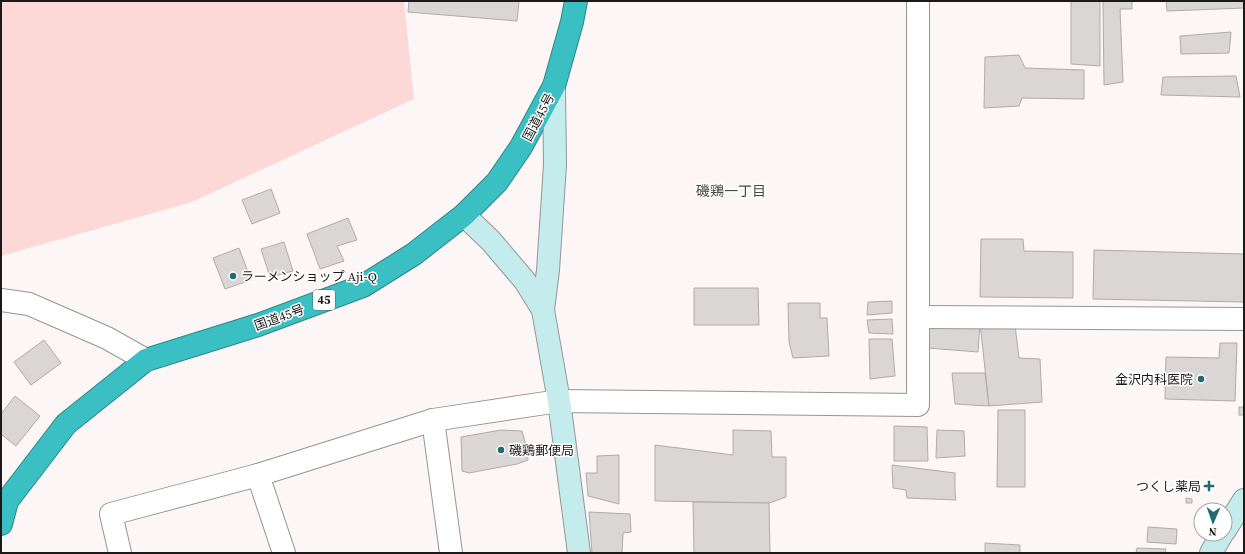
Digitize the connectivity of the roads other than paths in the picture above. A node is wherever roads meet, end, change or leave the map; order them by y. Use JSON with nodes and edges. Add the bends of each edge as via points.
{"nodes":[{"id":1,"x":576,"y":1,"type":"edge"},
{"id":2,"x":918,"y":1,"type":"edge"},
{"id":3,"x":554,"y":86,"type":"junction"},
{"id":4,"x":464,"y":216,"type":"junction"},
{"id":5,"x":1,"y":300,"type":"edge"},
{"id":6,"x":543,"y":310,"type":"junction"},
{"id":7,"x":918,"y":317,"type":"junction"},
{"id":8,"x":1244,"y":319,"type":"edge"},
{"id":9,"x":146,"y":360,"type":"junction"},
{"id":10,"x":559,"y":401,"type":"junction"},
{"id":11,"x":433,"y":420,"type":"junction"},
{"id":12,"x":258,"y":475,"type":"junction"},
{"id":13,"x":1244,"y":500,"type":"edge"},
{"id":14,"x":1233,"y":517,"type":"edge"},
{"id":15,"x":1,"y":524,"type":"edge"},
{"id":16,"x":1217,"y":542,"type":"edge"},
{"id":17,"x":120,"y":553,"type":"edge"},
{"id":18,"x":284,"y":553,"type":"edge"},
{"id":19,"x":451,"y":553,"type":"edge"},
{"id":20,"x":579,"y":553,"type":"edge"},
{"id":21,"x":1210,"y":553,"type":"edge"}],
"edges":[{"from":1,"to":3,"type":"highway","name":"国道45号","number":"45"},
{"from":2,"to":7,"type":"street"},
{"from":3,"to":4,"type":"highway","name":"国道45号","number":"45","via":[[521,147],[497,182]]},
{"from":3,"to":6,"type":"street","via":[[555,165]]},
{"from":4,"to":6,"type":"street","via":[[491,241],[520,275]]},
{"from":4,"to":9,"type":"highway","name":"国道45号","number":"45","via":[[414,254],[363,286],[258,325]]},
{"from":5,"to":9,"type":"street","via":[[29,304],[107,338]]},
{"from":6,"to":10,"type":"street"},
{"from":7,"to":8,"type":"street"},
{"from":7,"to":10,"type":"street","via":[[918,404]]},
{"from":9,"to":15,"type":"highway","name":"国道45号","number":"45","via":[[66,424],[7,501]]},
{"from":10,"to":11,"type":"street"},
{"from":10,"to":20,"type":"street"},
{"from":11,"to":12,"type":"street"},
{"from":11,"to":19,"type":"street"},
{"from":12,"to":17,"type":"street","via":[[111,514]]},
{"from":12,"to":18,"type":"street"},
{"from":13,"to":14,"type":"street"},
{"from":16,"to":21,"type":"street"}]}
